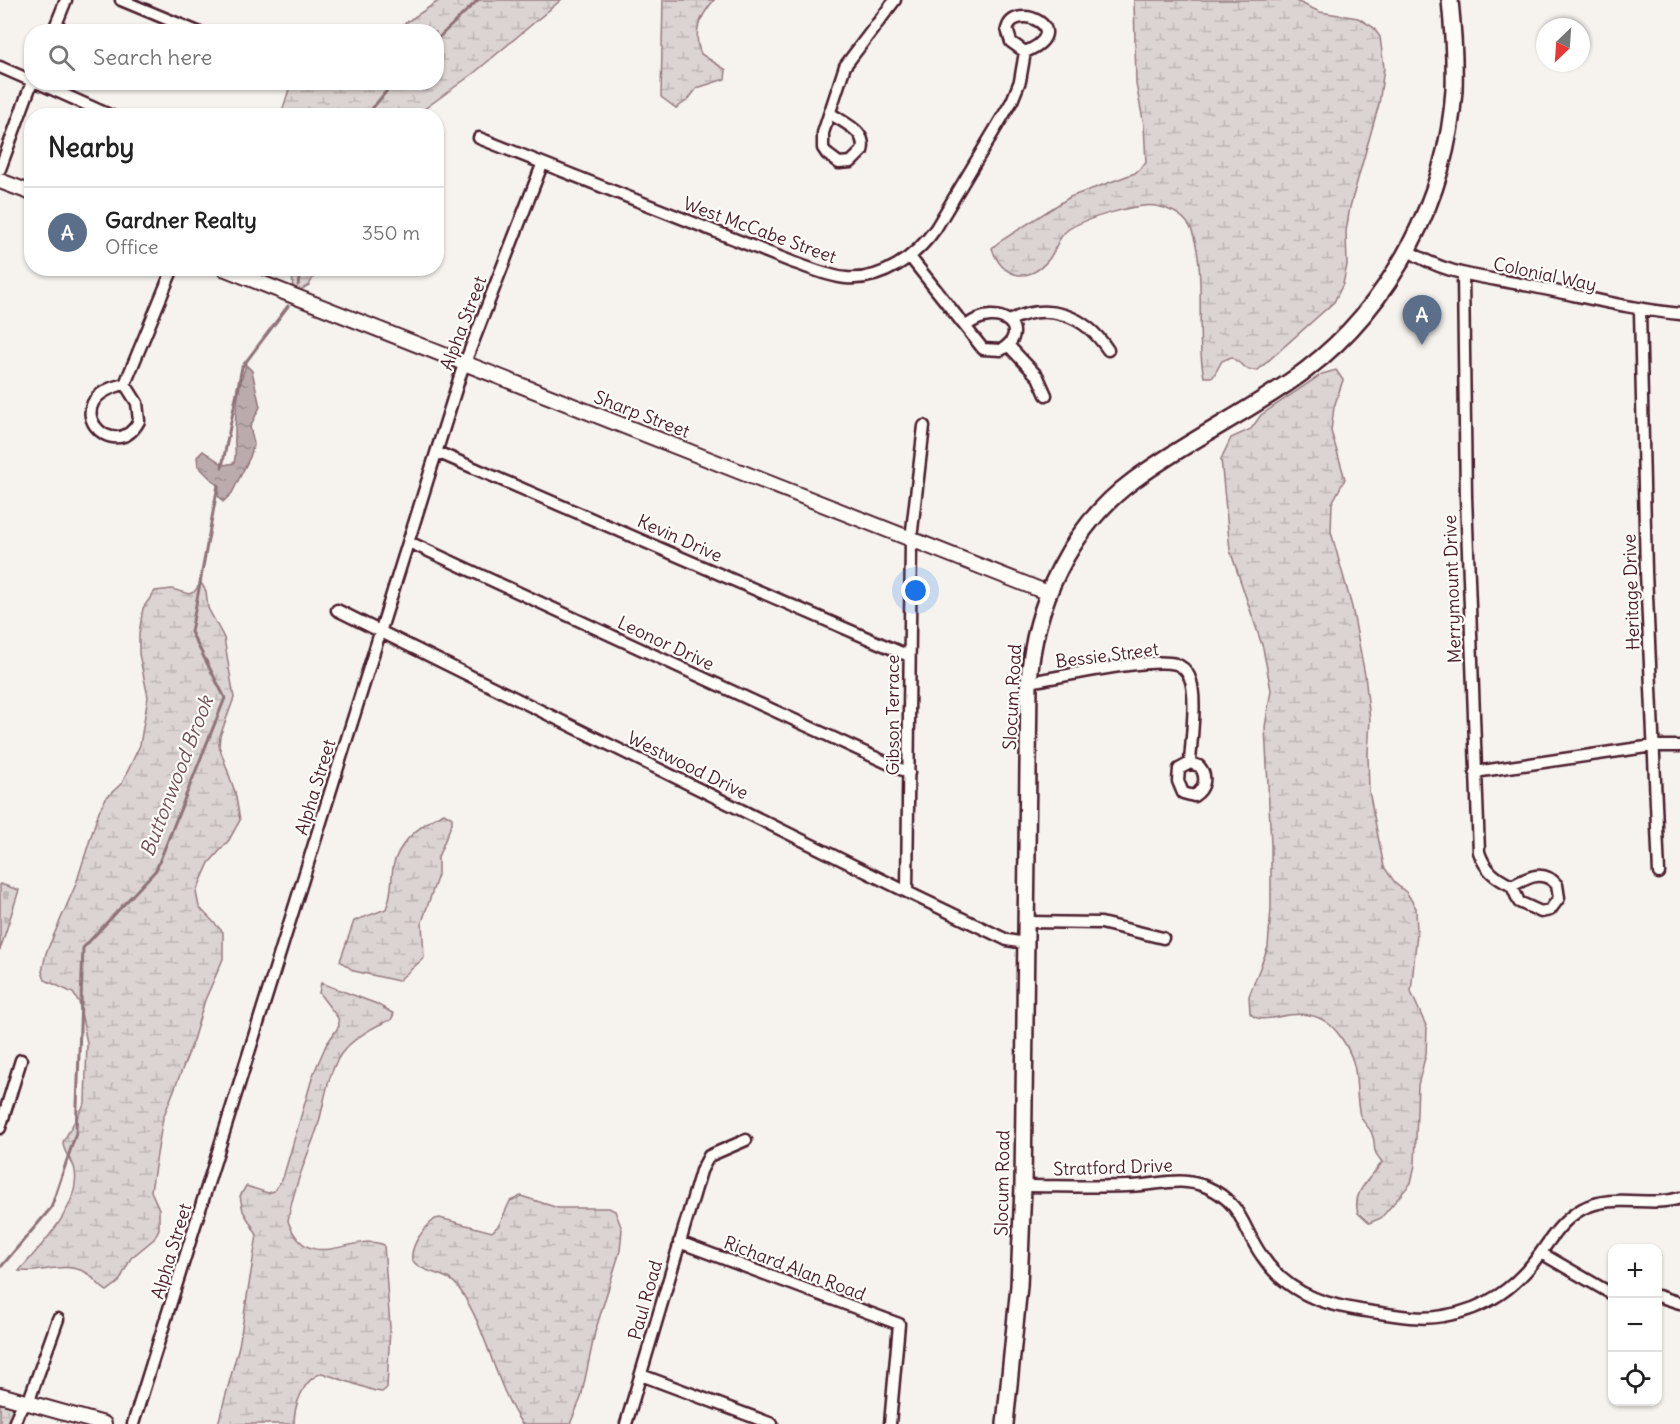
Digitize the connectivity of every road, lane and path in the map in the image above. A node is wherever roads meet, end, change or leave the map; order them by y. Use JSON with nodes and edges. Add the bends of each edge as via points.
{"nodes":[{"id":1,"x":66,"y":0,"type":"edge"},
{"id":2,"x":121,"y":0,"type":"edge"},
{"id":3,"x":895,"y":0,"type":"edge"},
{"id":4,"x":1450,"y":0,"type":"edge"},
{"id":5,"x":56,"y":24,"type":"edge"},
{"id":6,"x":179,"y":24,"type":"edge"},
{"id":7,"x":1025,"y":52,"type":"dead end"},
{"id":8,"x":0,"y":67,"type":"edge"},
{"id":9,"x":24,"y":78,"type":"edge"},
{"id":10,"x":30,"y":90,"type":"edge"},
{"id":11,"x":52,"y":90,"type":"edge"},
{"id":12,"x":93,"y":108,"type":"edge"},
{"id":13,"x":830,"y":113,"type":"junction"},
{"id":14,"x":479,"y":138,"type":"dead end"},
{"id":15,"x":542,"y":165,"type":"junction"},
{"id":16,"x":0,"y":169,"type":"edge"},
{"id":17,"x":0,"y":181,"type":"edge"},
{"id":18,"x":24,"y":190,"type":"edge"},
{"id":19,"x":1407,"y":250,"type":"junction"},
{"id":20,"x":910,"y":257,"type":"junction"},
{"id":21,"x":170,"y":276,"type":"edge"},
{"id":22,"x":243,"y":276,"type":"edge"},
{"id":23,"x":1463,"y":276,"type":"junction"},
{"id":24,"x":1640,"y":311,"type":"junction"},
{"id":25,"x":1680,"y":314,"type":"edge"},
{"id":26,"x":1009,"y":321,"type":"junction"},
{"id":27,"x":966,"y":326,"type":"junction"},
{"id":28,"x":1008,"y":345,"type":"junction"},
{"id":29,"x":1108,"y":350,"type":"dead end"},
{"id":30,"x":465,"y":364,"type":"junction"},
{"id":31,"x":125,"y":384,"type":"junction"},
{"id":32,"x":1046,"y":395,"type":"dead end"},
{"id":33,"x":924,"y":426,"type":"dead end"},
{"id":34,"x":437,"y":452,"type":"junction"},
{"id":35,"x":911,"y":539,"type":"junction"},
{"id":36,"x":409,"y":542,"type":"junction"},
{"id":37,"x":1048,"y":593,"type":"junction"},
{"id":38,"x":337,"y":610,"type":"dead end"},
{"id":39,"x":382,"y":630,"type":"junction"},
{"id":40,"x":909,"y":656,"type":"junction"},
{"id":41,"x":1029,"y":682,"type":"junction"},
{"id":42,"x":1653,"y":746,"type":"junction"},
{"id":43,"x":1680,"y":746,"type":"edge"},
{"id":44,"x":1190,"y":763,"type":"dead end"},
{"id":45,"x":1475,"y":772,"type":"junction"},
{"id":46,"x":909,"y":773,"type":"junction"},
{"id":47,"x":1659,"y":873,"type":"dead end"},
{"id":48,"x":1512,"y":886,"type":"junction"},
{"id":49,"x":907,"y":892,"type":"junction"},
{"id":50,"x":1026,"y":922,"type":"junction"},
{"id":51,"x":1163,"y":938,"type":"dead end"},
{"id":52,"x":1025,"y":943,"type":"junction"},
{"id":53,"x":21,"y":1060,"type":"dead end"},
{"id":54,"x":0,"y":1128,"type":"edge"},
{"id":55,"x":746,"y":1140,"type":"dead end"},
{"id":56,"x":1023,"y":1186,"type":"junction"},
{"id":57,"x":1680,"y":1198,"type":"edge"},
{"id":58,"x":680,"y":1242,"type":"junction"},
{"id":59,"x":1541,"y":1253,"type":"junction"},
{"id":60,"x":1608,"y":1292,"type":"edge"},
{"id":61,"x":1662,"y":1297,"type":"edge"},
{"id":62,"x":1680,"y":1303,"type":"edge"},
{"id":63,"x":58,"y":1319,"type":"dead end"},
{"id":64,"x":641,"y":1374,"type":"junction"},
{"id":65,"x":0,"y":1395,"type":"edge"},
{"id":66,"x":28,"y":1403,"type":"junction"},
{"id":67,"x":14,"y":1424,"type":"edge"},
{"id":68,"x":104,"y":1424,"type":"edge"},
{"id":69,"x":133,"y":1424,"type":"edge"},
{"id":70,"x":626,"y":1424,"type":"edge"},
{"id":71,"x":772,"y":1424,"type":"edge"},
{"id":72,"x":890,"y":1424,"type":"edge"},
{"id":73,"x":1005,"y":1424,"type":"edge"}],
"edges":[{"from":1,"to":5,"type":"street"},
{"from":2,"to":6,"type":"street"},
{"from":3,"to":13,"type":"street","via":[[845,66]]},
{"from":4,"to":19,"type":"main road","name":"Slocum Road","via":[[1455,62],[1448,135],[1434,191]]},
{"from":7,"to":20,"type":"street","name":"West McCabe Street","via":[[1012,101],[936,228]]},
{"from":8,"to":9,"type":"street"},
{"from":10,"to":16,"type":"street"},
{"from":11,"to":12,"type":"street"},
{"from":13,"to":13,"type":"street","via":[[823,133],[824,151],[839,163],[851,162],[862,151],[862,139]]},
{"from":14,"to":15,"type":"street","name":"West McCabe Street"},
{"from":15,"to":20,"type":"street","name":"West McCabe Street","via":[[826,274],[864,277],[888,270]]},
{"from":15,"to":30,"type":"street","name":"Alpha Street"},
{"from":17,"to":18,"type":"street"},
{"from":19,"to":23,"type":"street","name":"Colonial Way"},
{"from":19,"to":37,"type":"main road","name":"Slocum Road","via":[[1367,310],[1324,355],[1286,385],[1145,472],[1111,499],[1077,539]]},
{"from":20,"to":27,"type":"street"},
{"from":21,"to":31,"type":"street"},
{"from":22,"to":30,"type":"street","name":"Sharp Street"},
{"from":23,"to":24,"type":"street","name":"Colonial Way","via":[[1530,286]]},
{"from":23,"to":45,"type":"street","name":"Merrymount Drive"},
{"from":24,"to":25,"type":"street","name":"Colonial Way"},
{"from":24,"to":42,"type":"street","name":"Heritage Drive"},
{"from":26,"to":27,"type":"street","via":[[990,315],[976,318]]},
{"from":26,"to":28,"type":"street","via":[[1014,332]]},
{"from":26,"to":29,"type":"street","via":[[1033,310],[1056,313],[1088,327]]},
{"from":27,"to":28,"type":"street","via":[[977,344],[987,351]]},
{"from":28,"to":32,"type":"street","via":[[1038,377]]},
{"from":30,"to":34,"type":"street","name":"Alpha Street"},
{"from":30,"to":35,"type":"street","name":"Sharp Street"},
{"from":31,"to":31,"type":"street","via":[[101,392],[90,410],[96,429],[111,437],[130,434],[139,421],[137,403]]},
{"from":33,"to":35,"type":"street","name":"Gibson Terrace"},
{"from":34,"to":36,"type":"street","name":"Alpha Street"},
{"from":34,"to":40,"type":"street","name":"Kevin Drive"},
{"from":35,"to":37,"type":"street","name":"Sharp Street"},
{"from":35,"to":40,"type":"street","name":"Gibson Terrace"},
{"from":36,"to":39,"type":"street","name":"Alpha Street"},
{"from":36,"to":46,"type":"street","name":"Leonor Drive"},
{"from":37,"to":41,"type":"main road","name":"Slocum Road","via":[[1035,635]]},
{"from":38,"to":39,"type":"street","name":"Westwood Drive"},
{"from":39,"to":49,"type":"street","name":"Westwood Drive"},
{"from":39,"to":69,"type":"street","name":"Alpha Street"},
{"from":40,"to":46,"type":"street","name":"Gibson Terrace"},
{"from":41,"to":44,"type":"street","name":"Bessie Street","via":[[1176,664],[1186,670],[1192,688]]},
{"from":41,"to":50,"type":"main road","name":"Slocum Road"},
{"from":42,"to":43,"type":"street"},
{"from":42,"to":45,"type":"street"},
{"from":42,"to":47,"type":"street","name":"Heritage Drive"},
{"from":45,"to":48,"type":"street","name":"Merrymount Drive","via":[[1482,861],[1493,876]]},
{"from":46,"to":49,"type":"street","name":"Gibson Terrace"},
{"from":48,"to":48,"type":"street","name":"Merrymount Drive","via":[[1529,877],[1545,876],[1557,885],[1559,898],[1553,907],[1541,912],[1519,902]]},
{"from":49,"to":52,"type":"street","name":"Westwood Drive","via":[[1006,940]]},
{"from":50,"to":51,"type":"street","via":[[1101,923]]},
{"from":50,"to":52,"type":"main road","name":"Slocum Road"},
{"from":52,"to":56,"type":"main road","name":"Slocum Road"},
{"from":53,"to":54,"type":"street"},
{"from":55,"to":58,"type":"street","name":"Paul Road","via":[[709,1156],[695,1186]]},
{"from":56,"to":59,"type":"street","name":"Stratford Drive","via":[[1137,1186],[1173,1180],[1205,1186],[1233,1204],[1263,1258],[1290,1285],[1336,1307],[1403,1316],[1446,1316],[1490,1302],[1518,1281]]},
{"from":56,"to":73,"type":"main road","name":"Slocum Road","via":[[1019,1286]]},
{"from":57,"to":59,"type":"street","name":"Stratford Drive","via":[[1591,1205],[1566,1220]]},
{"from":58,"to":64,"type":"street","name":"Paul Road"},
{"from":58,"to":72,"type":"street","name":"Richard Alan Road","via":[[898,1324]]},
{"from":59,"to":60,"type":"street"},
{"from":61,"to":62,"type":"street"},
{"from":63,"to":66,"type":"street"},
{"from":64,"to":70,"type":"street","name":"Paul Road"},
{"from":64,"to":71,"type":"street"},
{"from":65,"to":66,"type":"street"},
{"from":66,"to":67,"type":"street"},
{"from":66,"to":68,"type":"street"}]}
